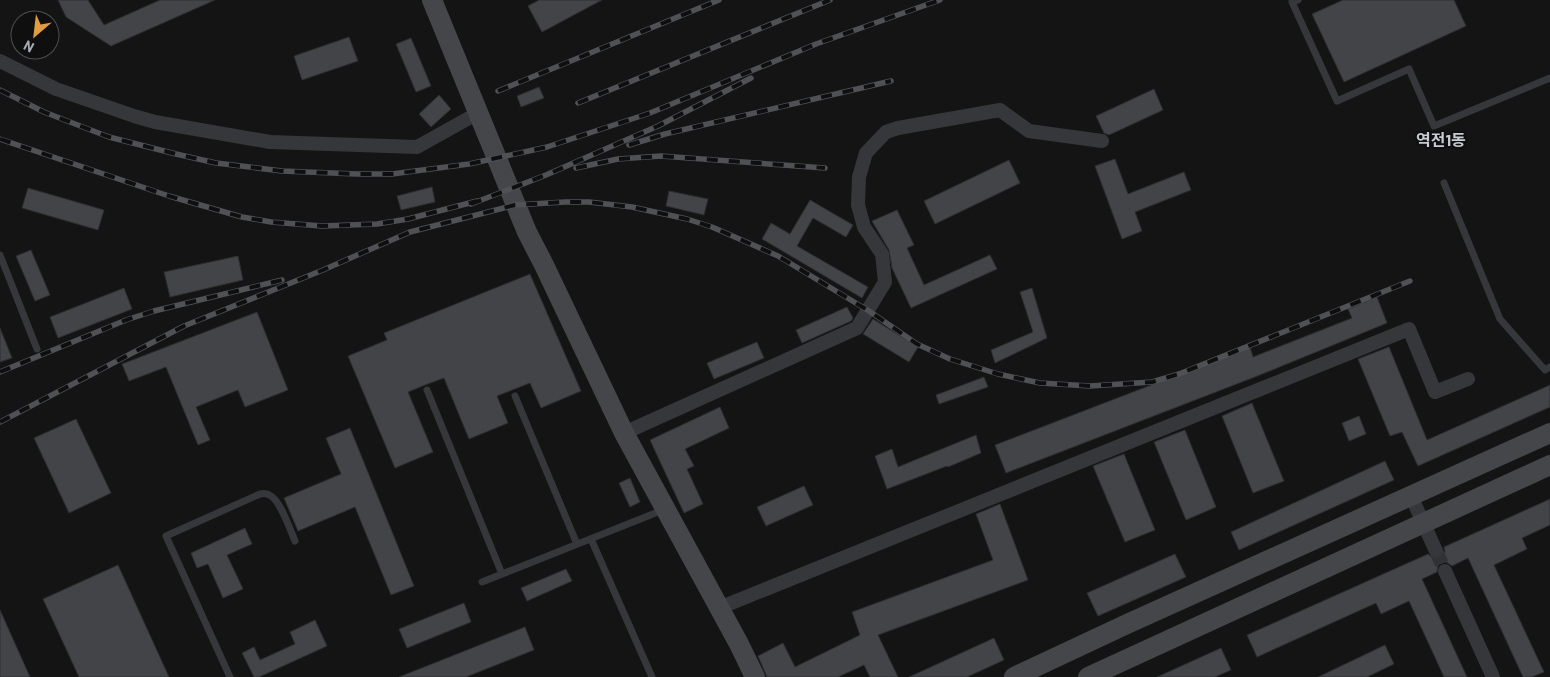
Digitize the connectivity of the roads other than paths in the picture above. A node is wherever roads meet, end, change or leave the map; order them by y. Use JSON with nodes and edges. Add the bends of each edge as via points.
{"nodes":[{"id":1,"x":432,"y":0,"type":"edge"},
{"id":2,"x":1298,"y":0,"type":"edge"},
{"id":3,"x":0,"y":62,"type":"edge"},
{"id":4,"x":1550,"y":78,"type":"edge"},
{"id":5,"x":478,"y":114,"type":"junction"},
{"id":6,"x":1102,"y":141,"type":"dead end"},
{"id":7,"x":1444,"y":183,"type":"dead end"},
{"id":8,"x":0,"y":255,"type":"edge"},
{"id":9,"x":37,"y":349,"type":"dead end"},
{"id":10,"x":1550,"y":367,"type":"edge"},
{"id":11,"x":1468,"y":379,"type":"dead end"},
{"id":12,"x":427,"y":390,"type":"dead end"},
{"id":13,"x":515,"y":396,"type":"dead end"},
{"id":14,"x":624,"y":433,"type":"junction"},
{"id":15,"x":1550,"y":433,"type":"edge"},
{"id":16,"x":1550,"y":465,"type":"edge"},
{"id":17,"x":1411,"y":496,"type":"junction"},
{"id":18,"x":665,"y":509,"type":"junction"},
{"id":19,"x":1422,"y":522,"type":"junction"},
{"id":20,"x":591,"y":538,"type":"junction"},
{"id":21,"x":295,"y":541,"type":"dead end"},
{"id":22,"x":577,"y":544,"type":"junction"},
{"id":23,"x":1436,"y":551,"type":"tunnel mouth"},
{"id":24,"x":1445,"y":571,"type":"tunnel mouth"},
{"id":25,"x":502,"y":574,"type":"junction"},
{"id":26,"x":482,"y":582,"type":"dead end"},
{"id":27,"x":719,"y":608,"type":"junction"},
{"id":28,"x":230,"y":677,"type":"edge"},
{"id":29,"x":652,"y":677,"type":"edge"},
{"id":30,"x":755,"y":677,"type":"edge"},
{"id":31,"x":1014,"y":677,"type":"edge"},
{"id":32,"x":1088,"y":677,"type":"edge"},
{"id":33,"x":1493,"y":677,"type":"edge"}],
"edges":[{"from":1,"to":5,"type":"main road"},
{"from":2,"to":4,"type":"lane","via":[[1292,2],[1337,101],[1409,69],[1434,126]]},
{"from":3,"to":5,"type":"street","via":[[62,92],[134,116],[264,141],[417,147]]},
{"from":5,"to":14,"type":"main road","via":[[527,232]]},
{"from":6,"to":14,"type":"street","via":[[1029,130],[1000,110],[886,132],[866,153],[859,177],[858,204],[864,227],[882,254],[886,282],[857,328]]},
{"from":7,"to":10,"type":"lane","via":[[1500,319],[1545,370]]},
{"from":8,"to":9,"type":"lane"},
{"from":11,"to":27,"type":"street","via":[[1435,392],[1409,329]]},
{"from":12,"to":25,"type":"lane"},
{"from":13,"to":22,"type":"lane"},
{"from":14,"to":18,"type":"main road"},
{"from":15,"to":17,"type":"main road"},
{"from":16,"to":19,"type":"main road"},
{"from":17,"to":19,"type":"street"},
{"from":17,"to":31,"type":"main road"},
{"from":18,"to":20,"type":"lane"},
{"from":18,"to":27,"type":"main road"},
{"from":19,"to":23,"type":"street"},
{"from":19,"to":32,"type":"main road"},
{"from":20,"to":22,"type":"lane"},
{"from":20,"to":29,"type":"lane"},
{"from":21,"to":28,"type":"lane","via":[[277,501],[266,493],[166,536]]},
{"from":22,"to":25,"type":"lane"},
{"from":24,"to":33,"type":"street"},
{"from":25,"to":26,"type":"lane"},
{"from":27,"to":30,"type":"main road"}]}
